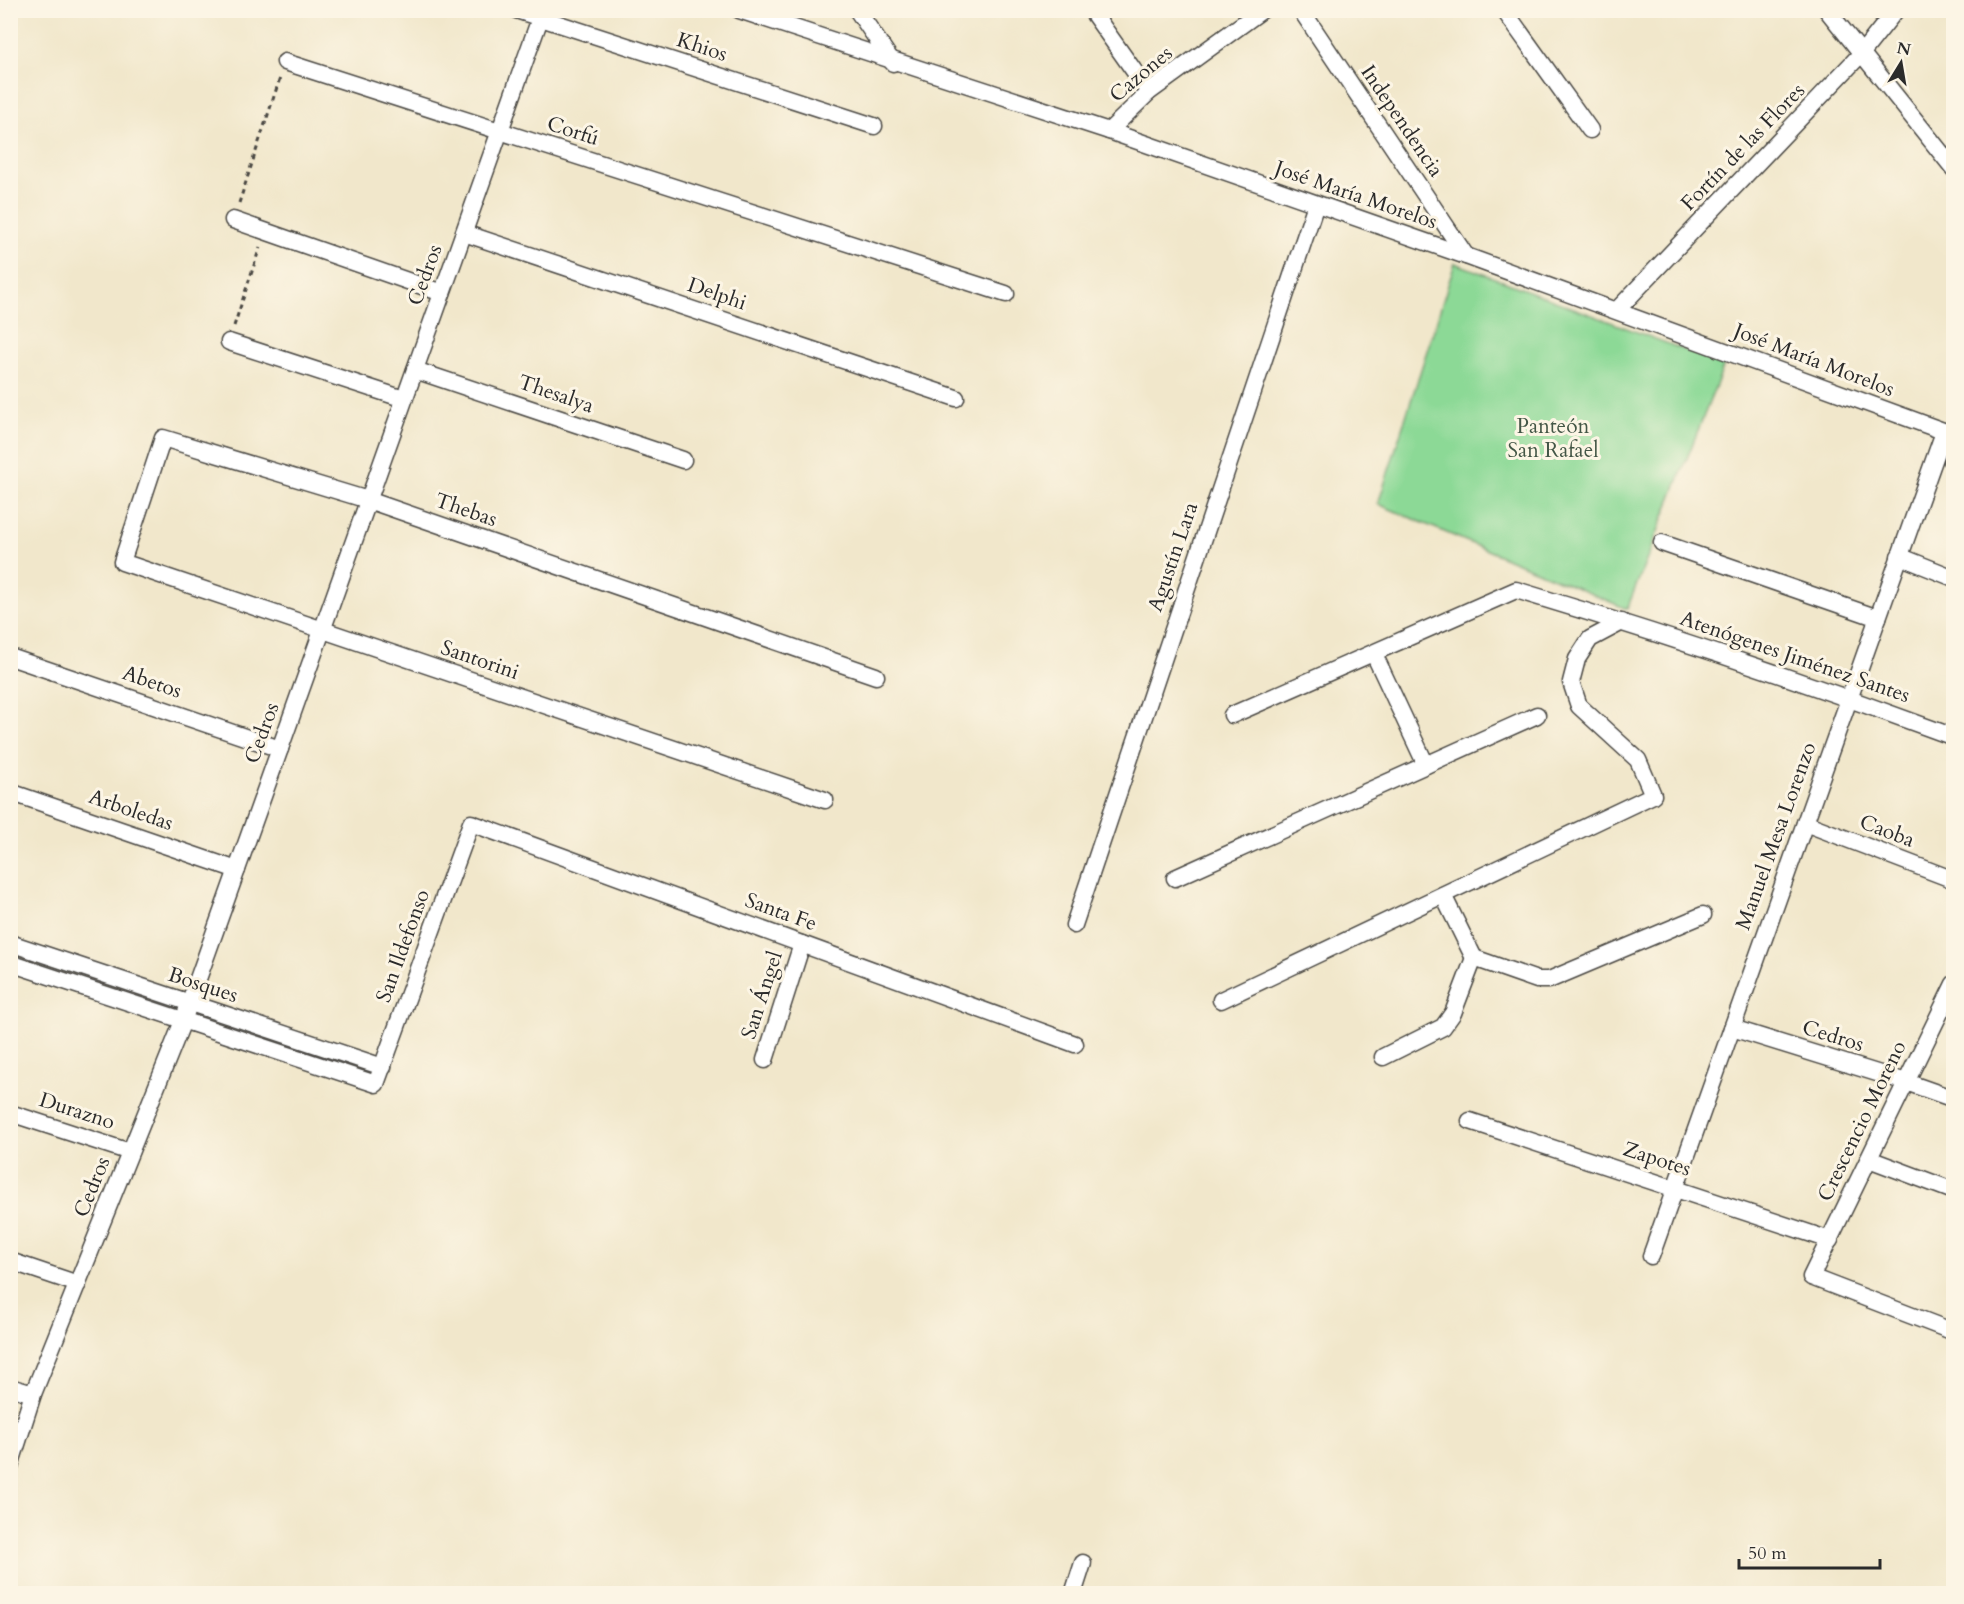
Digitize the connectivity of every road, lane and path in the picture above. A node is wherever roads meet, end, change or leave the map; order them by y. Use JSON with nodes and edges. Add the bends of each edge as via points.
{"nodes":[{"id":1,"x":516,"y":10,"type":"edge"},
{"id":2,"x":740,"y":10,"type":"edge"},
{"id":3,"x":857,"y":10,"type":"edge"},
{"id":4,"x":1091,"y":10,"type":"edge"},
{"id":5,"x":1262,"y":10,"type":"edge"},
{"id":6,"x":1301,"y":10,"type":"edge"},
{"id":7,"x":1504,"y":10,"type":"edge"},
{"id":8,"x":1827,"y":10,"type":"edge"},
{"id":9,"x":1896,"y":10,"type":"edge"},
{"id":10,"x":542,"y":15,"type":"edge"},
{"id":11,"x":1862,"y":54,"type":"junction"},
{"id":12,"x":285,"y":62,"type":"joint"},
{"id":13,"x":893,"y":63,"type":"junction"},
{"id":14,"x":1149,"y":92,"type":"junction"},
{"id":15,"x":874,"y":126,"type":"dead end"},
{"id":16,"x":1590,"y":130,"type":"dead end"},
{"id":17,"x":500,"y":131,"type":"junction"},
{"id":18,"x":1109,"y":131,"type":"junction"},
{"id":19,"x":1953,"y":169,"type":"edge"},
{"id":20,"x":1316,"y":204,"type":"junction"},
{"id":21,"x":233,"y":220,"type":"joint"},
{"id":22,"x":265,"y":231,"type":"junction"},
{"id":23,"x":464,"y":233,"type":"junction"},
{"id":24,"x":1466,"y":256,"type":"junction"},
{"id":25,"x":442,"y":293,"type":"junction"},
{"id":26,"x":1006,"y":294,"type":"dead end"},
{"id":27,"x":1617,"y":310,"type":"junction"},
{"id":28,"x":229,"y":342,"type":"joint"},
{"id":29,"x":415,"y":370,"type":"junction"},
{"id":30,"x":956,"y":398,"type":"dead end"},
{"id":31,"x":404,"y":399,"type":"junction"},
{"id":32,"x":1948,"y":433,"type":"edge"},
{"id":33,"x":682,"y":460,"type":"dead end"},
{"id":34,"x":368,"y":500,"type":"junction"},
{"id":35,"x":1662,"y":543,"type":"dead end"},
{"id":36,"x":1899,"y":556,"type":"junction"},
{"id":37,"x":122,"y":562,"type":"joint"},
{"id":38,"x":1953,"y":578,"type":"edge"},
{"id":39,"x":1878,"y":618,"type":"junction"},
{"id":40,"x":1622,"y":622,"type":"junction"},
{"id":41,"x":322,"y":630,"type":"junction"},
{"id":42,"x":1374,"y":654,"type":"junction"},
{"id":43,"x":10,"y":657,"type":"edge"},
{"id":44,"x":876,"y":676,"type":"dead end"},
{"id":45,"x":1850,"y":698,"type":"junction"},
{"id":46,"x":1232,"y":715,"type":"dead end"},
{"id":47,"x":1537,"y":716,"type":"dead end"},
{"id":48,"x":1953,"y":737,"type":"edge"},
{"id":49,"x":280,"y":750,"type":"junction"},
{"id":50,"x":1426,"y":765,"type":"junction"},
{"id":51,"x":10,"y":792,"type":"edge"},
{"id":52,"x":825,"y":800,"type":"dead end"},
{"id":53,"x":471,"y":823,"type":"joint"},
{"id":54,"x":1805,"y":823,"type":"junction"},
{"id":55,"x":237,"y":870,"type":"junction"},
{"id":56,"x":1175,"y":878,"type":"dead end"},
{"id":57,"x":1953,"y":880,"type":"edge"},
{"id":58,"x":1443,"y":895,"type":"junction"},
{"id":59,"x":1704,"y":915,"type":"dead end"},
{"id":60,"x":1074,"y":925,"type":"dead end"},
{"id":61,"x":10,"y":943,"type":"edge"},
{"id":62,"x":802,"y":944,"type":"junction"},
{"id":63,"x":1474,"y":958,"type":"junction"},
{"id":64,"x":10,"y":963,"type":"edge"},
{"id":65,"x":1953,"y":984,"type":"edge"},
{"id":66,"x":1221,"y":1000,"type":"dead end"},
{"id":67,"x":189,"y":1004,"type":"junction"},
{"id":68,"x":183,"y":1021,"type":"junction"},
{"id":69,"x":1732,"y":1028,"type":"junction"},
{"id":70,"x":1075,"y":1044,"type":"dead end"},
{"id":71,"x":1383,"y":1057,"type":"dead end"},
{"id":72,"x":765,"y":1060,"type":"dead end"},
{"id":73,"x":383,"y":1067,"type":"junction"},
{"id":74,"x":1906,"y":1082,"type":"junction"},
{"id":75,"x":376,"y":1084,"type":"joint"},
{"id":76,"x":1953,"y":1100,"type":"edge"},
{"id":77,"x":10,"y":1113,"type":"edge"},
{"id":78,"x":1470,"y":1121,"type":"dead end"},
{"id":79,"x":130,"y":1152,"type":"junction"},
{"id":80,"x":1869,"y":1159,"type":"junction"},
{"id":81,"x":1675,"y":1189,"type":"junction"},
{"id":82,"x":1953,"y":1191,"type":"edge"},
{"id":83,"x":1830,"y":1240,"type":"junction"},
{"id":84,"x":1651,"y":1256,"type":"dead end"},
{"id":85,"x":10,"y":1261,"type":"edge"},
{"id":86,"x":78,"y":1284,"type":"junction"},
{"id":87,"x":1953,"y":1332,"type":"edge"},
{"id":88,"x":10,"y":1387,"type":"edge"},
{"id":89,"x":33,"y":1394,"type":"junction"},
{"id":90,"x":10,"y":1466,"type":"edge"},
{"id":91,"x":1083,"y":1563,"type":"dead end"},
{"id":92,"x":1073,"y":1593,"type":"edge"}],
"edges":[{"from":1,"to":10,"type":"street","name":"Khios"},
{"from":2,"to":13,"type":"street","name":"José María Morelos"},
{"from":3,"to":13,"type":"street"},
{"from":4,"to":14,"type":"street"},
{"from":5,"to":14,"type":"street","name":"Cazones"},
{"from":6,"to":24,"type":"street","name":"Independencia"},
{"from":7,"to":16,"type":"street"},
{"from":8,"to":11,"type":"street"},
{"from":9,"to":11,"type":"street","name":"Fortín de las Flores"},
{"from":10,"to":15,"type":"street","name":"Khios"},
{"from":10,"to":17,"type":"street","name":"Cedros"},
{"from":11,"to":19,"type":"street"},
{"from":11,"to":27,"type":"street","name":"Fortín de las Flores"},
{"from":12,"to":17,"type":"street","name":"Corfú"},
{"from":12,"to":21,"type":"path"},
{"from":13,"to":18,"type":"street","name":"José María Morelos"},
{"from":14,"to":18,"type":"street","name":"Cazones"},
{"from":17,"to":23,"type":"street","name":"Cedros"},
{"from":17,"to":26,"type":"street","name":"Corfú"},
{"from":18,"to":20,"type":"street","name":"José María Morelos"},
{"from":20,"to":24,"type":"street","name":"José María Morelos"},
{"from":20,"to":60,"type":"street","name":"Agustín Lara"},
{"from":21,"to":22,"type":"street"},
{"from":22,"to":25,"type":"street"},
{"from":22,"to":28,"type":"path"},
{"from":23,"to":25,"type":"street","name":"Cedros"},
{"from":23,"to":30,"type":"street","name":"Delphi"},
{"from":24,"to":27,"type":"street","name":"José María Morelos"},
{"from":25,"to":29,"type":"street","name":"Cedros"},
{"from":27,"to":32,"type":"street","name":"José María Morelos"},
{"from":28,"to":31,"type":"street"},
{"from":29,"to":31,"type":"street","name":"Cedros"},
{"from":29,"to":33,"type":"street","name":"Thesalya"},
{"from":31,"to":34,"type":"street","name":"Cedros"},
{"from":32,"to":36,"type":"street","name":"Manuel Mesa Lorenzo"},
{"from":34,"to":37,"type":"street","name":"Thebas","via":[[163,438]]},
{"from":34,"to":41,"type":"street","name":"Cedros"},
{"from":34,"to":44,"type":"street","name":"Thebas"},
{"from":35,"to":39,"type":"street"},
{"from":36,"to":38,"type":"street"},
{"from":36,"to":39,"type":"street","name":"Manuel Mesa Lorenzo"},
{"from":37,"to":41,"type":"street","name":"Santorini"},
{"from":39,"to":45,"type":"street","name":"Manuel Mesa Lorenzo"},
{"from":40,"to":42,"type":"street","name":"Atenógenes Jiménez Santes","via":[[1516,590]]},
{"from":40,"to":45,"type":"street","name":"Atenógenes Jiménez Santes"},
{"from":40,"to":58,"type":"street","via":[[1590,639],[1577,659],[1571,682],[1579,706],[1638,760],[1653,795]]},
{"from":41,"to":49,"type":"street","name":"Cedros"},
{"from":41,"to":52,"type":"street","name":"Santorini"},
{"from":42,"to":46,"type":"street","name":"Atenógenes Jiménez Santes"},
{"from":42,"to":50,"type":"street"},
{"from":43,"to":49,"type":"street","name":"Abetos"},
{"from":45,"to":48,"type":"street","name":"Atenógenes Jiménez Santes"},
{"from":45,"to":54,"type":"street","name":"Manuel Mesa Lorenzo"},
{"from":47,"to":50,"type":"street"},
{"from":49,"to":55,"type":"street","name":"Cedros"},
{"from":50,"to":56,"type":"street"},
{"from":51,"to":55,"type":"street","name":"Arboledas"},
{"from":53,"to":62,"type":"street","name":"Santa Fe"},
{"from":53,"to":73,"type":"street","name":"San Ildefonso"},
{"from":54,"to":57,"type":"street","name":"Caoba"},
{"from":54,"to":69,"type":"street","name":"Manuel Mesa Lorenzo"},
{"from":55,"to":67,"type":"street","name":"Cedros"},
{"from":58,"to":63,"type":"street"},
{"from":58,"to":66,"type":"street"},
{"from":59,"to":63,"type":"street","via":[[1549,980],[1537,980]]},
{"from":61,"to":67,"type":"street","name":"Bosques"},
{"from":62,"to":70,"type":"street","name":"Santa Fe"},
{"from":62,"to":72,"type":"street","name":"San Ángel"},
{"from":63,"to":71,"type":"street","via":[[1453,1013],[1443,1027]]},
{"from":64,"to":68,"type":"street","name":"Bosques"},
{"from":65,"to":74,"type":"street","name":"Crescencio Moreno"},
{"from":67,"to":68,"type":"street","name":"Cedros"},
{"from":67,"to":73,"type":"street","name":"Bosques"},
{"from":68,"to":75,"type":"street","name":"Bosques"},
{"from":68,"to":79,"type":"street","name":"Cedros"},
{"from":69,"to":74,"type":"street","name":"Cedros"},
{"from":69,"to":81,"type":"street","name":"Manuel Mesa Lorenzo"},
{"from":73,"to":75,"type":"street","name":"San Ildefonso"},
{"from":74,"to":76,"type":"street","name":"Cedros"},
{"from":74,"to":80,"type":"street","name":"Crescencio Moreno"},
{"from":77,"to":79,"type":"street","name":"Durazno"},
{"from":78,"to":81,"type":"street","name":"Zapotes"},
{"from":79,"to":86,"type":"street","name":"Cedros"},
{"from":80,"to":82,"type":"street"},
{"from":80,"to":83,"type":"street","name":"Crescencio Moreno"},
{"from":81,"to":83,"type":"street","name":"Zapotes"},
{"from":81,"to":84,"type":"street","name":"Manuel Mesa Lorenzo"},
{"from":83,"to":87,"type":"street","name":"Crescencio Moreno","via":[[1812,1277]]},
{"from":85,"to":86,"type":"street"},
{"from":86,"to":89,"type":"street","name":"Cedros"},
{"from":88,"to":89,"type":"street"},
{"from":89,"to":90,"type":"street","name":"Cedros"},
{"from":91,"to":92,"type":"street"}]}
